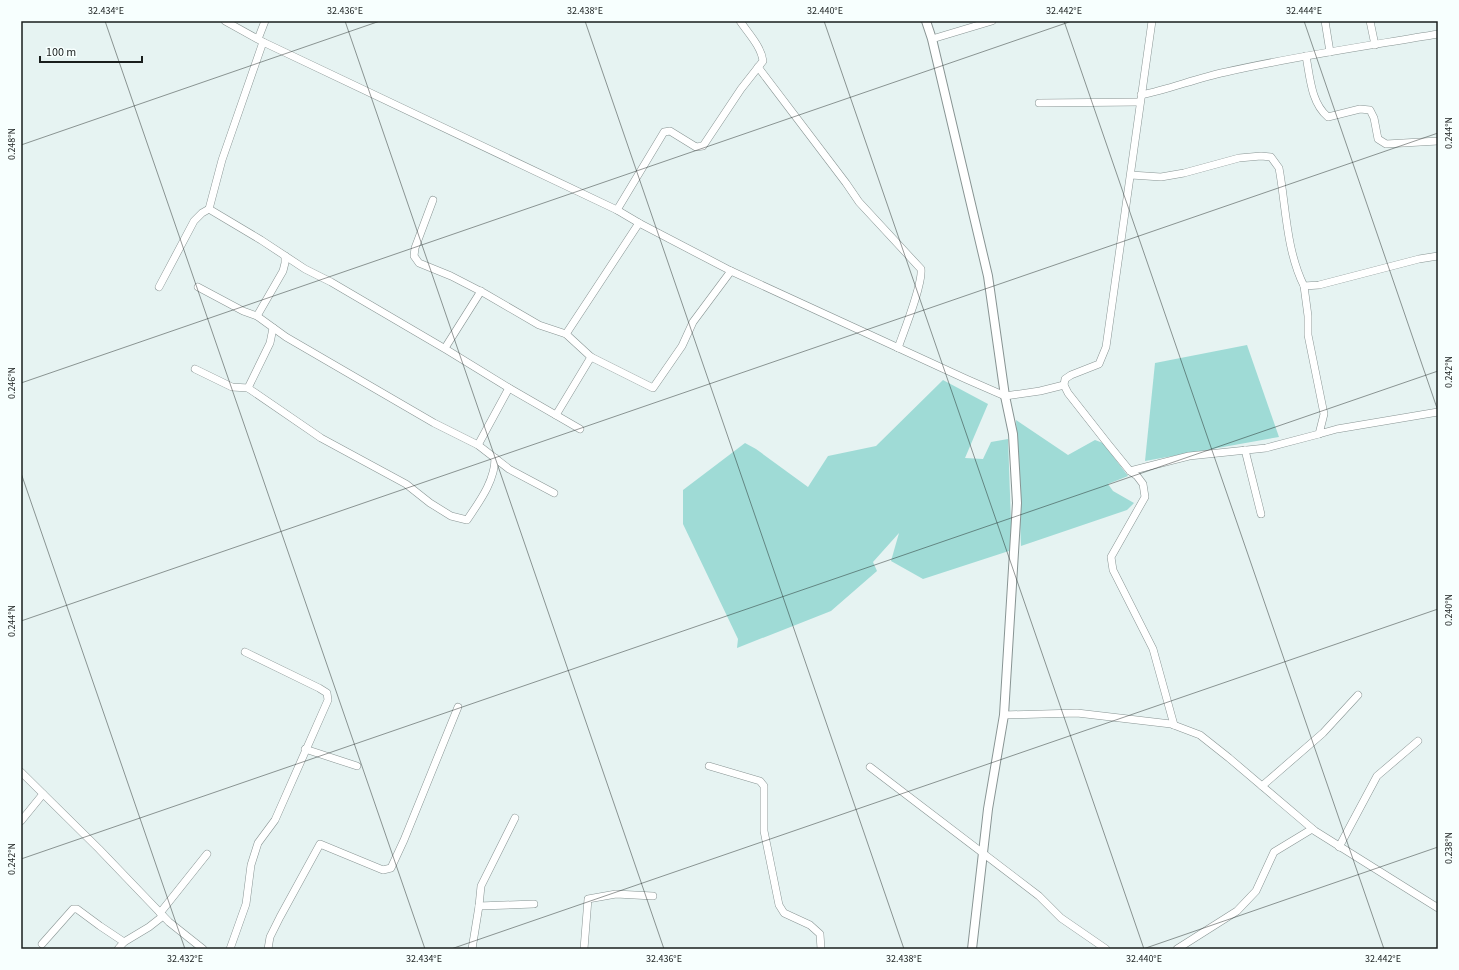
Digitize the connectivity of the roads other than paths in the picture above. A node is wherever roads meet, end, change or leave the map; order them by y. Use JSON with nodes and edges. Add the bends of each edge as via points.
{"nodes":[{"id":1,"x":225,"y":21,"type":"edge"},
{"id":2,"x":265,"y":21,"type":"edge"},
{"id":3,"x":740,"y":21,"type":"edge"},
{"id":4,"x":926,"y":21,"type":"edge"},
{"id":5,"x":992,"y":21,"type":"edge"},
{"id":6,"x":1152,"y":21,"type":"edge"},
{"id":7,"x":1325,"y":21,"type":"edge"},
{"id":8,"x":1370,"y":21,"type":"edge"},
{"id":9,"x":1438,"y":34,"type":"edge"},
{"id":10,"x":932,"y":39,"type":"junction"},
{"id":11,"x":260,"y":40,"type":"junction"},
{"id":12,"x":1375,"y":45,"type":"junction"},
{"id":13,"x":1330,"y":52,"type":"junction"},
{"id":14,"x":1306,"y":56,"type":"junction"},
{"id":15,"x":758,"y":68,"type":"junction"},
{"id":16,"x":1141,"y":99,"type":"junction"},
{"id":17,"x":1039,"y":103,"type":"dead end"},
{"id":18,"x":1438,"y":141,"type":"edge"},
{"id":19,"x":1131,"y":175,"type":"junction"},
{"id":20,"x":434,"y":200,"type":"dead end"},
{"id":21,"x":209,"y":209,"type":"junction"},
{"id":22,"x":617,"y":210,"type":"junction"},
{"id":23,"x":639,"y":223,"type":"junction"},
{"id":24,"x":285,"y":256,"type":"junction"},
{"id":25,"x":1438,"y":256,"type":"edge"},
{"id":26,"x":731,"y":271,"type":"junction"},
{"id":27,"x":1304,"y":286,"type":"junction"},
{"id":28,"x":159,"y":287,"type":"dead end"},
{"id":29,"x":198,"y":287,"type":"dead end"},
{"id":30,"x":481,"y":291,"type":"junction"},
{"id":31,"x":257,"y":316,"type":"junction"},
{"id":32,"x":273,"y":328,"type":"junction"},
{"id":33,"x":566,"y":334,"type":"junction"},
{"id":34,"x":445,"y":348,"type":"junction"},
{"id":35,"x":898,"y":348,"type":"junction"},
{"id":36,"x":591,"y":357,"type":"junction"},
{"id":37,"x":195,"y":369,"type":"dead end"},
{"id":38,"x":1064,"y":385,"type":"junction"},
{"id":39,"x":248,"y":388,"type":"junction"},
{"id":40,"x":509,"y":388,"type":"junction"},
{"id":41,"x":1006,"y":396,"type":"junction"},
{"id":42,"x":1438,"y":412,"type":"edge"},
{"id":43,"x":556,"y":415,"type":"junction"},
{"id":44,"x":580,"y":429,"type":"dead end"},
{"id":45,"x":1318,"y":434,"type":"junction"},
{"id":46,"x":478,"y":445,"type":"junction"},
{"id":47,"x":1245,"y":450,"type":"junction"},
{"id":48,"x":495,"y":458,"type":"junction"},
{"id":49,"x":1130,"y":470,"type":"junction"},
{"id":50,"x":554,"y":493,"type":"dead end"},
{"id":51,"x":1261,"y":514,"type":"dead end"},
{"id":52,"x":245,"y":652,"type":"dead end"},
{"id":53,"x":1358,"y":695,"type":"dead end"},
{"id":54,"x":458,"y":707,"type":"dead end"},
{"id":55,"x":1004,"y":715,"type":"junction"},
{"id":56,"x":1174,"y":725,"type":"junction"},
{"id":57,"x":1418,"y":741,"type":"dead end"},
{"id":58,"x":305,"y":749,"type":"junction"},
{"id":59,"x":357,"y":766,"type":"dead end"},
{"id":60,"x":709,"y":766,"type":"dead end"},
{"id":61,"x":870,"y":767,"type":"dead end"},
{"id":62,"x":21,"y":772,"type":"edge"},
{"id":63,"x":1262,"y":786,"type":"junction"},
{"id":64,"x":43,"y":794,"type":"junction"},
{"id":65,"x":515,"y":818,"type":"dead end"},
{"id":66,"x":21,"y":820,"type":"edge"},
{"id":67,"x":1312,"y":829,"type":"junction"},
{"id":68,"x":1339,"y":847,"type":"junction"},
{"id":69,"x":983,"y":853,"type":"junction"},
{"id":70,"x":207,"y":854,"type":"dead end"},
{"id":71,"x":653,"y":896,"type":"dead end"},
{"id":72,"x":534,"y":904,"type":"dead end"},
{"id":73,"x":479,"y":906,"type":"junction"},
{"id":74,"x":1438,"y":908,"type":"edge"},
{"id":75,"x":162,"y":915,"type":"junction"},
{"id":76,"x":124,"y":942,"type":"junction"},
{"id":77,"x":42,"y":944,"type":"dead end"},
{"id":78,"x":118,"y":949,"type":"edge"},
{"id":79,"x":203,"y":949,"type":"edge"},
{"id":80,"x":230,"y":949,"type":"edge"},
{"id":81,"x":268,"y":949,"type":"edge"},
{"id":82,"x":472,"y":949,"type":"edge"},
{"id":83,"x":584,"y":949,"type":"edge"},
{"id":84,"x":821,"y":949,"type":"edge"},
{"id":85,"x":972,"y":949,"type":"edge"},
{"id":86,"x":1106,"y":949,"type":"edge"},
{"id":87,"x":1177,"y":949,"type":"edge"}],
"edges":[{"from":1,"to":11,"type":"street"},
{"from":2,"to":11,"type":"street"},
{"from":3,"to":15,"type":"street","via":[[762,54],[763,60]]},
{"from":4,"to":10,"type":"street"},
{"from":5,"to":10,"type":"street"},
{"from":6,"to":16,"type":"street"},
{"from":7,"to":13,"type":"street"},
{"from":8,"to":12,"type":"street"},
{"from":9,"to":12,"type":"street"},
{"from":10,"to":41,"type":"street","via":[[988,276]]},
{"from":11,"to":21,"type":"street"},
{"from":11,"to":22,"type":"street"},
{"from":12,"to":13,"type":"street"},
{"from":13,"to":14,"type":"street"},
{"from":14,"to":16,"type":"street","via":[[1226,72],[1180,84]]},
{"from":14,"to":18,"type":"street","via":[[1315,102],[1321,112],[1328,117],[1360,109],[1370,110],[1378,139],[1386,144]]},
{"from":15,"to":22,"type":"street","via":[[703,146],[696,147],[670,131],[664,132]]},
{"from":15,"to":35,"type":"street","via":[[859,202],[921,269],[917,291]]},
{"from":16,"to":17,"type":"street"},
{"from":16,"to":19,"type":"street"},
{"from":19,"to":27,"type":"street","via":[[1161,177],[1239,158],[1271,157],[1279,168],[1293,254]]},
{"from":19,"to":38,"type":"street","via":[[1106,347],[1099,364],[1071,375],[1065,380]]},
{"from":20,"to":30,"type":"street","via":[[414,248],[414,256],[419,263]]},
{"from":21,"to":24,"type":"street"},
{"from":21,"to":28,"type":"street","via":[[194,221]]},
{"from":22,"to":23,"type":"street"},
{"from":23,"to":26,"type":"street"},
{"from":23,"to":33,"type":"street"},
{"from":24,"to":31,"type":"street","via":[[283,271]]},
{"from":24,"to":34,"type":"street"},
{"from":25,"to":27,"type":"street","via":[[1319,285]]},
{"from":26,"to":35,"type":"street"},
{"from":26,"to":36,"type":"street","via":[[693,322],[682,346],[653,388]]},
{"from":27,"to":45,"type":"street","via":[[1308,335],[1324,414]]},
{"from":29,"to":31,"type":"street","via":[[243,312]]},
{"from":30,"to":33,"type":"street","via":[[539,324]]},
{"from":30,"to":34,"type":"street"},
{"from":31,"to":32,"type":"street"},
{"from":32,"to":39,"type":"street","via":[[270,343]]},
{"from":32,"to":46,"type":"street","via":[[286,338],[434,423]]},
{"from":33,"to":36,"type":"street"},
{"from":34,"to":40,"type":"street"},
{"from":35,"to":41,"type":"street"},
{"from":36,"to":43,"type":"street"},
{"from":37,"to":39,"type":"street","via":[[232,387]]},
{"from":38,"to":41,"type":"street"},
{"from":38,"to":49,"type":"street"},
{"from":39,"to":48,"type":"street","via":[[321,438],[406,484],[451,516],[467,520],[484,494],[495,466]]},
{"from":40,"to":43,"type":"street"},
{"from":40,"to":46,"type":"street"},
{"from":41,"to":55,"type":"street","via":[[1013,434],[1017,503]]},
{"from":42,"to":45,"type":"street"},
{"from":43,"to":44,"type":"street"},
{"from":45,"to":47,"type":"street","via":[[1266,448]]},
{"from":46,"to":48,"type":"street"},
{"from":47,"to":49,"type":"street","via":[[1188,456]]},
{"from":47,"to":51,"type":"street"},
{"from":48,"to":50,"type":"street","via":[[509,469]]},
{"from":49,"to":56,"type":"street","via":[[1143,484],[1145,497],[1111,557],[1113,570],[1152,649]]},
{"from":52,"to":58,"type":"street","via":[[326,693],[328,700]]},
{"from":53,"to":63,"type":"street","via":[[1323,733]]},
{"from":54,"to":81,"type":"street","via":[[391,868],[384,870],[320,844],[270,937]]},
{"from":55,"to":56,"type":"street","via":[[1077,713]]},
{"from":55,"to":69,"type":"street"},
{"from":56,"to":63,"type":"street","via":[[1200,735]]},
{"from":57,"to":68,"type":"street","via":[[1377,776]]},
{"from":58,"to":59,"type":"street"},
{"from":58,"to":80,"type":"street","via":[[275,820],[258,843],[251,864],[246,904]]},
{"from":60,"to":84,"type":"street","via":[[760,781],[764,786],[764,831],[779,905],[784,913],[810,925],[820,934]]},
{"from":61,"to":69,"type":"street"},
{"from":62,"to":64,"type":"street"},
{"from":63,"to":67,"type":"street"},
{"from":64,"to":66,"type":"street"},
{"from":64,"to":75,"type":"street"},
{"from":65,"to":73,"type":"street","via":[[481,886]]},
{"from":67,"to":68,"type":"street"},
{"from":67,"to":87,"type":"street","via":[[1274,852],[1256,891],[1237,911]]},
{"from":68,"to":74,"type":"street"},
{"from":69,"to":85,"type":"street"},
{"from":69,"to":86,"type":"street","via":[[1039,896],[1061,918]]},
{"from":70,"to":75,"type":"street"},
{"from":71,"to":83,"type":"street","via":[[616,894],[588,899]]},
{"from":72,"to":73,"type":"street"},
{"from":73,"to":82,"type":"street"},
{"from":75,"to":76,"type":"street","via":[[149,927]]},
{"from":75,"to":79,"type":"street"},
{"from":76,"to":77,"type":"street","via":[[77,909],[73,909]]},
{"from":76,"to":78,"type":"street"}]}
